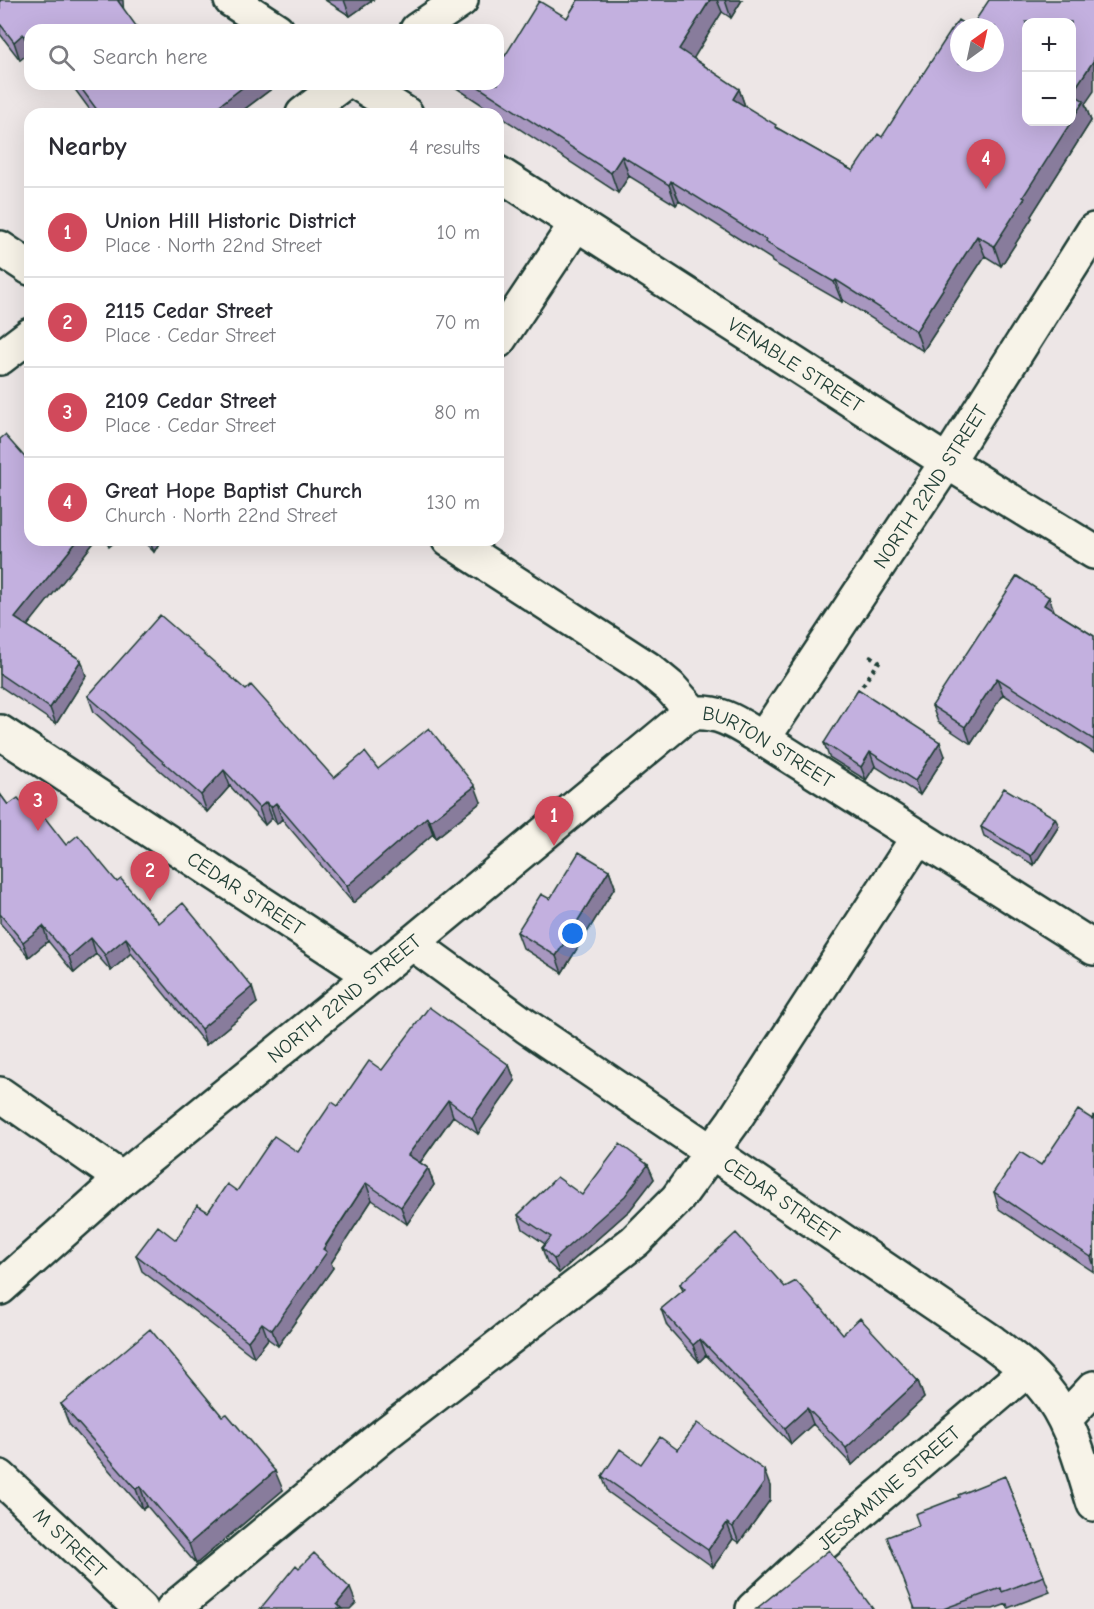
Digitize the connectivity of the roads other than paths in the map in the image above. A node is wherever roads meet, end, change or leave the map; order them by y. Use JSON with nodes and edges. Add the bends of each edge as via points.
{"nodes":[{"id":1,"x":231,"y":0,"type":"edge"},
{"id":2,"x":461,"y":0,"type":"edge"},
{"id":3,"x":268,"y":24,"type":"edge"},
{"id":4,"x":426,"y":24,"type":"edge"},
{"id":5,"x":334,"y":90,"type":"edge"},
{"id":6,"x":369,"y":90,"type":"edge"},
{"id":7,"x":311,"y":108,"type":"edge"},
{"id":8,"x":397,"y":108,"type":"edge"},
{"id":9,"x":504,"y":177,"type":"edge"},
{"id":10,"x":576,"y":224,"type":"junction"},
{"id":11,"x":1094,"y":231,"type":"edge"},
{"id":12,"x":0,"y":248,"type":"edge"},
{"id":13,"x":24,"y":264,"type":"edge"},
{"id":14,"x":504,"y":332,"type":"edge"},
{"id":15,"x":24,"y":340,"type":"edge"},
{"id":16,"x":0,"y":358,"type":"edge"},
{"id":17,"x":947,"y":462,"type":"junction"},
{"id":18,"x":458,"y":546,"type":"edge"},
{"id":19,"x":1094,"y":552,"type":"edge"},
{"id":20,"x":693,"y":713,"type":"junction"},
{"id":21,"x":0,"y":732,"type":"edge"},
{"id":22,"x":763,"y":739,"type":"junction"},
{"id":23,"x":918,"y":837,"type":"junction"},
{"id":24,"x":412,"y":943,"type":"junction"},
{"id":25,"x":1094,"y":948,"type":"edge"},
{"id":26,"x":371,"y":975,"type":"junction"},
{"id":27,"x":0,"y":1094,"type":"edge"},
{"id":28,"x":713,"y":1152,"type":"junction"},
{"id":29,"x":122,"y":1179,"type":"junction"},
{"id":30,"x":0,"y":1288,"type":"edge"},
{"id":31,"x":1027,"y":1370,"type":"junction"},
{"id":32,"x":1094,"y":1388,"type":"edge"},
{"id":33,"x":1065,"y":1419,"type":"junction"},
{"id":34,"x":0,"y":1477,"type":"edge"},
{"id":35,"x":1094,"y":1504,"type":"edge"},
{"id":36,"x":141,"y":1609,"type":"edge"},
{"id":37,"x":173,"y":1609,"type":"edge"},
{"id":38,"x":753,"y":1609,"type":"edge"}],
"edges":[{"from":1,"to":3,"type":"street"},
{"from":2,"to":4,"type":"street"},
{"from":5,"to":7,"type":"street"},
{"from":6,"to":8,"type":"street"},
{"from":9,"to":10,"type":"street","name":"VENABLE STREET"},
{"from":10,"to":14,"type":"street"},
{"from":10,"to":17,"type":"street","name":"VENABLE STREET"},
{"from":11,"to":17,"type":"street","name":"NORTH 22ND STREET"},
{"from":12,"to":13,"type":"street"},
{"from":15,"to":16,"type":"street"},
{"from":17,"to":19,"type":"street","name":"VENABLE STREET"},
{"from":17,"to":22,"type":"street","name":"NORTH 22ND STREET"},
{"from":18,"to":20,"type":"street","name":"BURTON STREET","via":[[647,668]]},
{"from":20,"to":22,"type":"street","name":"BURTON STREET","via":[[724,716]]},
{"from":20,"to":24,"type":"street","name":"NORTH 22ND STREET"},
{"from":21,"to":26,"type":"street","name":"CEDAR STREET"},
{"from":22,"to":23,"type":"street","name":"BURTON STREET"},
{"from":23,"to":25,"type":"street","name":"BURTON STREET"},
{"from":23,"to":28,"type":"street"},
{"from":24,"to":26,"type":"street","name":"NORTH 22ND STREET"},
{"from":24,"to":28,"type":"street","name":"CEDAR STREET","via":[[526,1026]]},
{"from":26,"to":29,"type":"street","name":"NORTH 22ND STREET"},
{"from":27,"to":29,"type":"street"},
{"from":28,"to":31,"type":"street","name":"CEDAR STREET","via":[[992,1342]]},
{"from":28,"to":37,"type":"street","via":[[677,1199],[635,1241],[385,1434]]},
{"from":29,"to":30,"type":"street","name":"NORTH 22ND STREET"},
{"from":31,"to":33,"type":"street","name":"CEDAR STREET","via":[[1044,1387]]},
{"from":31,"to":38,"type":"street","name":"JESSAMINE STREET"},
{"from":32,"to":33,"type":"street"},
{"from":33,"to":35,"type":"street","name":"CEDAR STREET"},
{"from":34,"to":36,"type":"street","name":"M STREET"}]}
